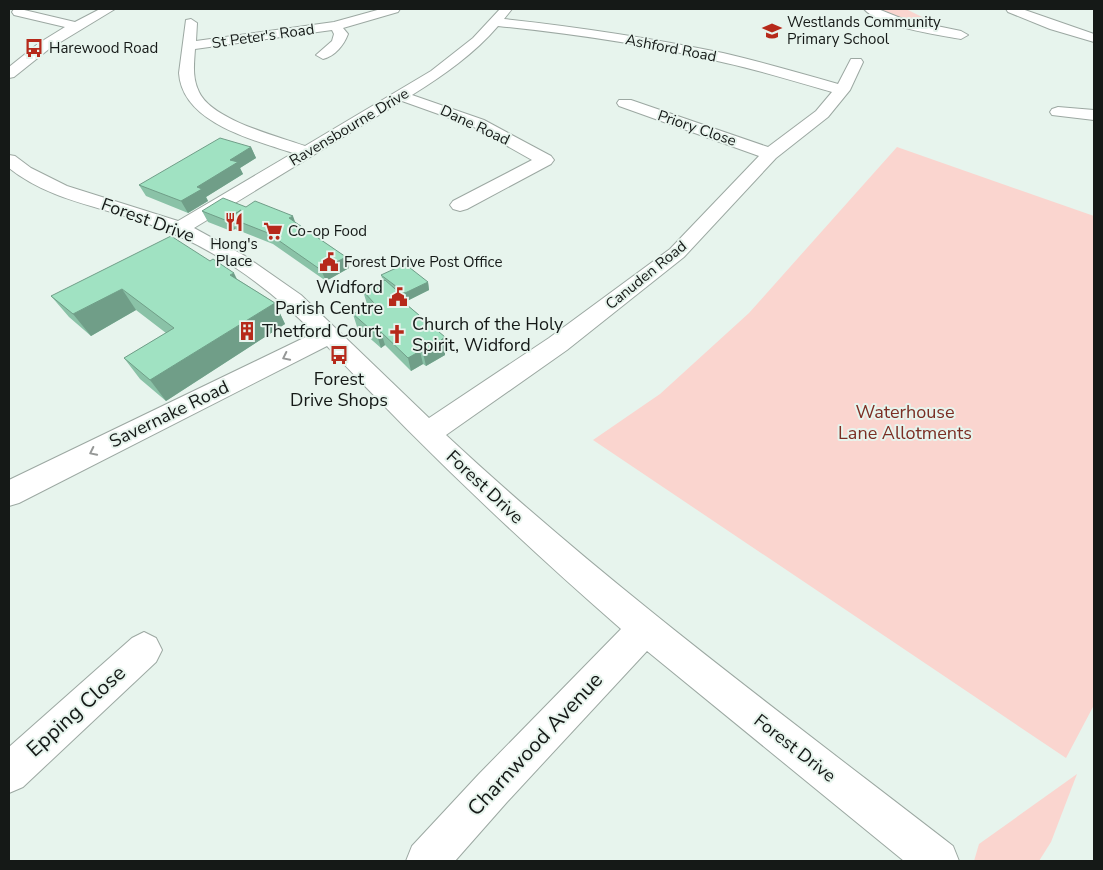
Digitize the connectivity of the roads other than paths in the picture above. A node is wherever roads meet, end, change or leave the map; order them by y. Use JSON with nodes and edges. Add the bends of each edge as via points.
{"nodes":[{"id":1,"x":109,"y":9,"type":"edge"},
{"id":2,"x":394,"y":9,"type":"edge"},
{"id":3,"x":870,"y":9,"type":"edge"},
{"id":4,"x":1012,"y":9,"type":"edge"},
{"id":5,"x":18,"y":12,"type":"dead end"},
{"id":6,"x":915,"y":13,"type":"dead end"},
{"id":7,"x":501,"y":15,"type":"edge"},
{"id":8,"x":191,"y":23,"type":"dead end"},
{"id":9,"x":75,"y":26,"type":"junction"},
{"id":10,"x":335,"y":26,"type":"junction"},
{"id":11,"x":1094,"y":38,"type":"edge"},
{"id":12,"x":190,"y":46,"type":"junction"},
{"id":13,"x":321,"y":50,"type":"dead end"},
{"id":14,"x":15,"y":62,"type":"edge"},
{"id":15,"x":856,"y":62,"type":"dead end"},
{"id":16,"x":9,"y":74,"type":"edge"},
{"id":17,"x":842,"y":90,"type":"junction"},
{"id":18,"x":401,"y":96,"type":"junction"},
{"id":19,"x":624,"y":103,"type":"dead end"},
{"id":20,"x":1058,"y":112,"type":"dead end"},
{"id":21,"x":1094,"y":115,"type":"edge"},
{"id":22,"x":307,"y":152,"type":"junction"},
{"id":23,"x":770,"y":154,"type":"junction"},
{"id":24,"x":9,"y":160,"type":"edge"},
{"id":25,"x":460,"y":205,"type":"dead end"},
{"id":26,"x":179,"y":229,"type":"junction"},
{"id":27,"x":329,"y":335,"type":"junction"},
{"id":28,"x":427,"y":434,"type":"junction"},
{"id":29,"x":9,"y":494,"type":"edge"},
{"id":30,"x":645,"y":629,"type":"junction"},
{"id":31,"x":144,"y":650,"type":"dead end"},
{"id":32,"x":9,"y":773,"type":"edge"},
{"id":33,"x":428,"y":861,"type":"edge"},
{"id":34,"x":938,"y":861,"type":"edge"}],
"edges":[{"from":1,"to":9,"type":"street"},
{"from":2,"to":10,"type":"street","name":"St Peter's Road"},
{"from":3,"to":6,"type":"street","via":[[892,19],[965,37]]},
{"from":4,"to":11,"type":"street"},
{"from":5,"to":9,"type":"street"},
{"from":7,"to":17,"type":"street","name":"Ashford Road","via":[[689,51]]},
{"from":7,"to":18,"type":"street","name":"Ravensbourne Drive","via":[[454,62]]},
{"from":8,"to":12,"type":"street"},
{"from":9,"to":14,"type":"street"},
{"from":10,"to":12,"type":"street","name":"St Peter's Road"},
{"from":10,"to":13,"type":"street","name":"St Peter's Road","via":[[341,34],[338,43]]},
{"from":12,"to":22,"type":"street","via":[[187,72],[189,90],[195,100],[235,127]]},
{"from":14,"to":16,"type":"street"},
{"from":15,"to":17,"type":"street","name":"Canuden Road"},
{"from":17,"to":23,"type":"street","name":"Canuden Road","via":[[822,114]]},
{"from":18,"to":22,"type":"street","name":"Ravensbourne Drive"},
{"from":18,"to":25,"type":"street","name":"Dane Road","via":[[478,123],[553,164]]},
{"from":19,"to":23,"type":"street","name":"Priory Close"},
{"from":20,"to":21,"type":"street"},
{"from":22,"to":26,"type":"street","name":"Ravensbourne Drive"},
{"from":23,"to":28,"type":"street","name":"Canuden Road","via":[[677,253],[558,344]]},
{"from":24,"to":26,"type":"street","name":"Forest Drive","via":[[31,177],[57,189]]},
{"from":26,"to":27,"type":"street","name":"Forest Drive","via":[[267,280]]},
{"from":27,"to":28,"type":"street","name":"Forest Drive"},
{"from":27,"to":29,"type":"street","name":"Savernake Road","one_way":true},
{"from":28,"to":30,"type":"street","name":"Forest Drive"},
{"from":30,"to":33,"type":"street","name":"Charnwood Avenue","via":[[492,788]]},
{"from":30,"to":34,"type":"street","name":"Forest Drive"},
{"from":31,"to":32,"type":"street","name":"Epping Close"}]}
